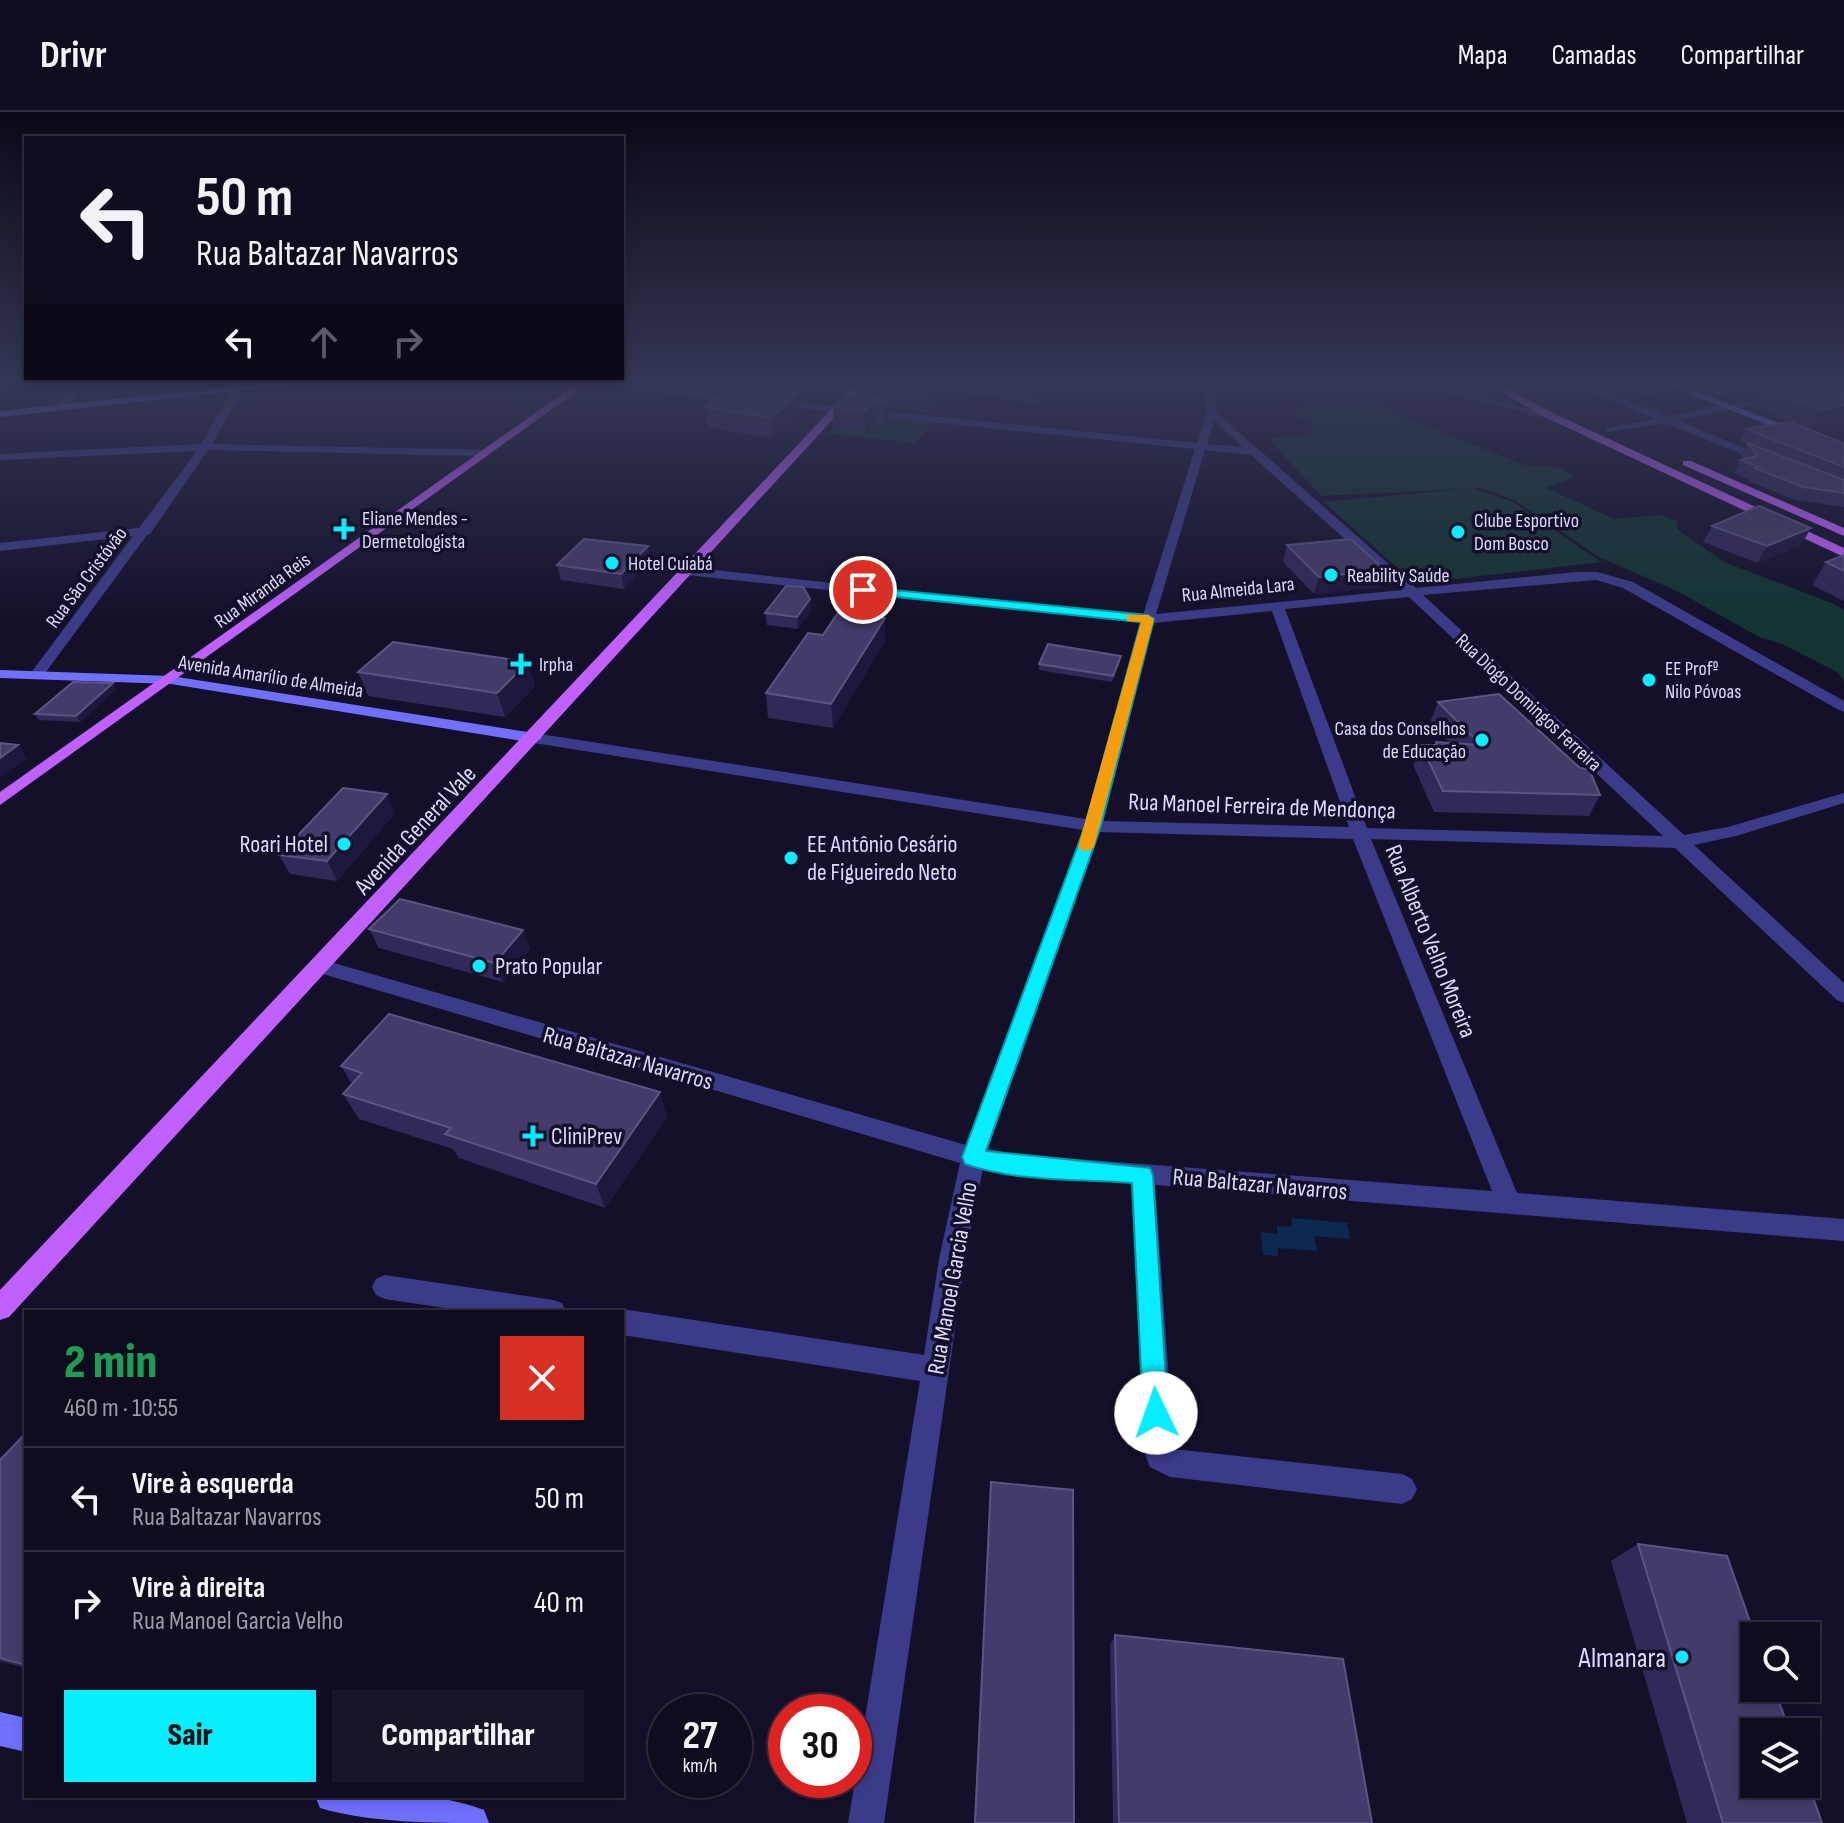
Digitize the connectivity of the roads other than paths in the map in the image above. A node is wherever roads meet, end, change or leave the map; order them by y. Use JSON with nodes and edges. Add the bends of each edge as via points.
{"nodes":[{"id":1,"x":195,"y":462,"type":"edge"},
{"id":2,"x":475,"y":462,"type":"edge"},
{"id":3,"x":788,"y":462,"type":"edge"},
{"id":4,"x":1196,"y":462,"type":"edge"},
{"id":5,"x":1269,"y":462,"type":"edge"},
{"id":6,"x":1651,"y":462,"type":"edge"},
{"id":7,"x":1684,"y":462,"type":"edge"},
{"id":8,"x":1771,"y":462,"type":"edge"},
{"id":9,"x":1786,"y":468,"type":"edge"},
{"id":10,"x":1715,"y":491,"type":"junction"},
{"id":11,"x":1844,"y":513,"type":"edge"},
{"id":12,"x":1816,"y":519,"type":"junction"},
{"id":13,"x":146,"y":531,"type":"junction"},
{"id":14,"x":1844,"y":532,"type":"edge"},
{"id":15,"x":0,"y":547,"type":"edge"},
{"id":16,"x":1844,"y":553,"type":"edge"},
{"id":17,"x":687,"y":571,"type":"junction"},
{"id":18,"x":1411,"y":591,"type":"junction"},
{"id":19,"x":1277,"y":605,"type":"junction"},
{"id":20,"x":1148,"y":619,"type":"junction"},
{"id":21,"x":38,"y":673,"type":"junction"},
{"id":22,"x":0,"y":674,"type":"edge"},
{"id":23,"x":171,"y":680,"type":"junction"},
{"id":24,"x":1844,"y":707,"type":"edge"},
{"id":25,"x":534,"y":738,"type":"junction"},
{"id":26,"x":1844,"y":798,"type":"edge"},
{"id":27,"x":0,"y":800,"type":"edge"},
{"id":28,"x":1093,"y":826,"type":"junction"},
{"id":29,"x":1360,"y":834,"type":"junction"},
{"id":30,"x":1678,"y":842,"type":"junction"},
{"id":31,"x":320,"y":966,"type":"junction"},
{"id":32,"x":1844,"y":995,"type":"edge"},
{"id":33,"x":973,"y":1157,"type":"junction"},
{"id":34,"x":1142,"y":1175,"type":"junction"},
{"id":35,"x":1509,"y":1204,"type":"junction"},
{"id":36,"x":1844,"y":1230,"type":"edge"},
{"id":37,"x":385,"y":1287,"type":"dead end"},
{"id":38,"x":0,"y":1308,"type":"edge"},
{"id":39,"x":540,"y":1310,"type":"edge"},
{"id":40,"x":624,"y":1322,"type":"edge"},
{"id":41,"x":936,"y":1370,"type":"junction"},
{"id":42,"x":1402,"y":1489,"type":"dead end"},
{"id":43,"x":0,"y":1729,"type":"edge"},
{"id":44,"x":24,"y":1735,"type":"edge"},
{"id":45,"x":342,"y":1798,"type":"edge"},
{"id":46,"x":471,"y":1823,"type":"edge"},
{"id":47,"x":866,"y":1823,"type":"edge"}],
"edges":[{"from":1,"to":13,"type":"street","name":"Rua São Cristóvão"},
{"from":2,"to":23,"type":"main road","name":"Rua Miranda Reis"},
{"from":3,"to":17,"type":"main road","name":"Avenida General Vale"},
{"from":4,"to":20,"type":"street","name":"Rua Manoel Garcia Velho"},
{"from":5,"to":18,"type":"street","name":"Rua Diogo Domingos Ferreira"},
{"from":6,"to":10,"type":"main road"},
{"from":7,"to":12,"type":"main road"},
{"from":8,"to":9,"type":"street"},
{"from":10,"to":12,"type":"main road"},
{"from":10,"to":16,"type":"main road"},
{"from":11,"to":12,"type":"main road"},
{"from":12,"to":14,"type":"main road"},
{"from":13,"to":15,"type":"street"},
{"from":13,"to":21,"type":"street","name":"Rua São Cristóvão"},
{"from":17,"to":20,"type":"street","name":"Rua Almeida Lara"},
{"from":17,"to":25,"type":"main road","name":"Avenida General Vale"},
{"from":18,"to":19,"type":"street","name":"Rua Almeida Lara"},
{"from":18,"to":24,"type":"street","name":"Rua Almeida Lara","via":[[1576,576],[1608,578]]},
{"from":18,"to":30,"type":"street","name":"Rua Diogo Domingos Ferreira"},
{"from":19,"to":20,"type":"street","name":"Rua Almeida Lara"},
{"from":19,"to":29,"type":"street","name":"Rua Alberto Velho Moreira"},
{"from":20,"to":28,"type":"street","name":"Rua Manoel Garcia Velho"},
{"from":21,"to":22,"type":"street","name":"Avenida Amarílio de Almeida"},
{"from":21,"to":23,"type":"street","name":"Avenida Amarílio de Almeida"},
{"from":23,"to":25,"type":"street","name":"Avenida Amarílio de Almeida"},
{"from":23,"to":27,"type":"main road","name":"Rua Miranda Reis"},
{"from":25,"to":28,"type":"street","name":"Rua Manoel Ferreira de Mendonça"},
{"from":25,"to":31,"type":"main road","name":"Avenida General Vale"},
{"from":26,"to":30,"type":"street","name":"Rua Manoel Ferreira de Mendonça"},
{"from":28,"to":29,"type":"street","name":"Rua Manoel Ferreira de Mendonça"},
{"from":28,"to":33,"type":"street","name":"Rua Manoel Garcia Velho"},
{"from":29,"to":30,"type":"street","name":"Rua Manoel Ferreira de Mendonça"},
{"from":29,"to":35,"type":"street","name":"Rua Alberto Velho Moreira"},
{"from":30,"to":32,"type":"street","name":"Rua Diogo Domingos Ferreira"},
{"from":31,"to":33,"type":"street","name":"Rua Baltazar Navarros"},
{"from":31,"to":38,"type":"main road","name":"Avenida General Vale"},
{"from":33,"to":34,"type":"street","name":"Rua Baltazar Navarros"},
{"from":33,"to":41,"type":"street","name":"Rua Manoel Garcia Velho"},
{"from":34,"to":35,"type":"street","name":"Rua Baltazar Navarros"},
{"from":34,"to":42,"type":"street","via":[[1160,1457],[1170,1463]]},
{"from":35,"to":36,"type":"street","name":"Rua Baltazar Navarros"},
{"from":37,"to":39,"type":"street"},
{"from":40,"to":41,"type":"street"},
{"from":41,"to":47,"type":"street","name":"Rua Manoel Garcia Velho"},
{"from":43,"to":44,"type":"street"},
{"from":45,"to":46,"type":"street"}]}
